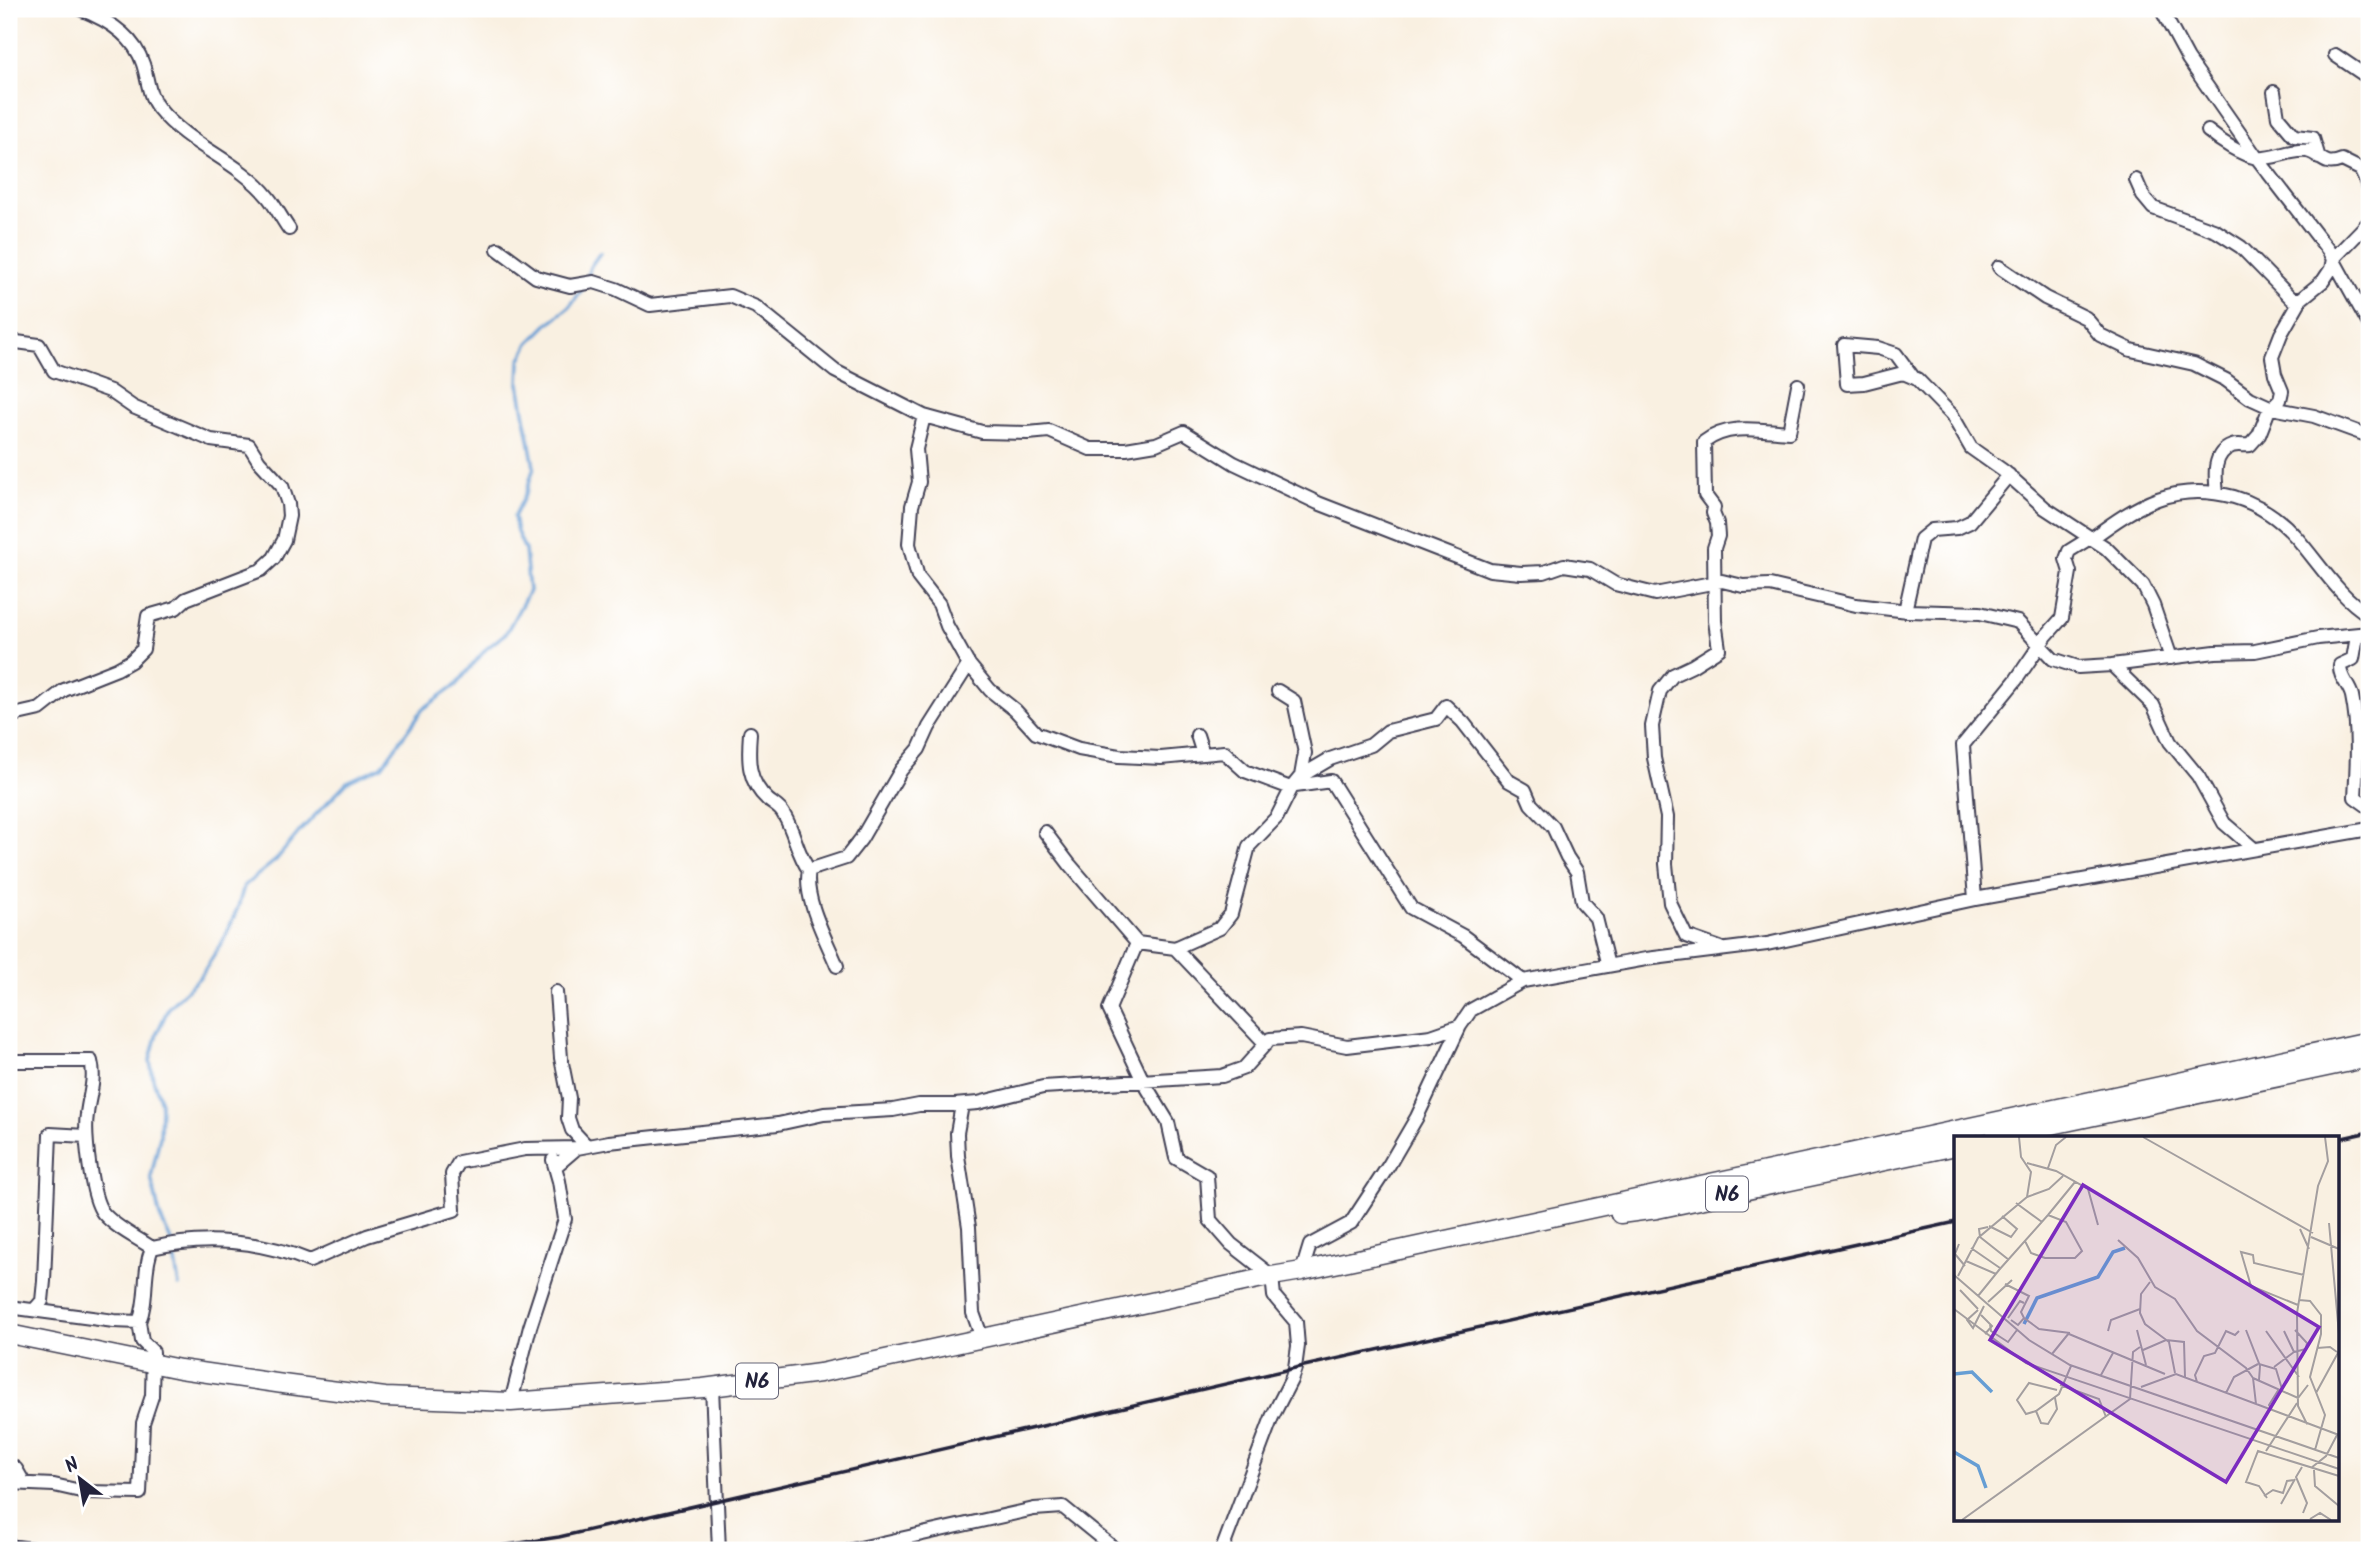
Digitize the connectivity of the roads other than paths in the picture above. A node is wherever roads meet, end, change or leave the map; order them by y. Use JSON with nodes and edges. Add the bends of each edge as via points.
{"nodes":[{"id":1,"x":80,"y":9,"type":"edge"},
{"id":2,"x":2161,"y":9,"type":"edge"},
{"id":3,"x":2335,"y":55,"type":"dead end"},
{"id":4,"x":2369,"y":78,"type":"edge"},
{"id":5,"x":2274,"y":92,"type":"dead end"},
{"id":6,"x":2208,"y":131,"type":"dead end"},
{"id":7,"x":2257,"y":158,"type":"junction"},
{"id":8,"x":2319,"y":158,"type":"junction"},
{"id":9,"x":2136,"y":180,"type":"dead end"},
{"id":10,"x":2369,"y":188,"type":"edge"},
{"id":11,"x":2369,"y":222,"type":"edge"},
{"id":12,"x":289,"y":229,"type":"dead end"},
{"id":13,"x":498,"y":250,"type":"dead end"},
{"id":14,"x":2333,"y":259,"type":"junction"},
{"id":15,"x":1999,"y":267,"type":"dead end"},
{"id":16,"x":2301,"y":299,"type":"junction"},
{"id":17,"x":2367,"y":317,"type":"edge"},
{"id":18,"x":9,"y":341,"type":"edge"},
{"id":19,"x":1913,"y":377,"type":"junction"},
{"id":20,"x":1798,"y":385,"type":"dead end"},
{"id":21,"x":2272,"y":408,"type":"junction"},
{"id":22,"x":924,"y":416,"type":"junction"},
{"id":23,"x":2369,"y":436,"type":"edge"},
{"id":24,"x":2009,"y":475,"type":"junction"},
{"id":25,"x":2217,"y":493,"type":"junction"},
{"id":26,"x":2091,"y":538,"type":"junction"},
{"id":27,"x":1715,"y":582,"type":"junction"},
{"id":28,"x":1905,"y":611,"type":"junction"},
{"id":29,"x":2369,"y":615,"type":"edge"},
{"id":30,"x":2363,"y":635,"type":"edge"},
{"id":31,"x":2042,"y":645,"type":"junction"},
{"id":32,"x":2171,"y":658,"type":"junction"},
{"id":33,"x":969,"y":664,"type":"junction"},
{"id":34,"x":2112,"y":665,"type":"junction"},
{"id":35,"x":1278,"y":691,"type":"dead end"},
{"id":36,"x":9,"y":716,"type":"edge"},
{"id":37,"x":750,"y":733,"type":"dead end"},
{"id":38,"x":1197,"y":735,"type":"dead end"},
{"id":39,"x":2363,"y":742,"type":"edge"},
{"id":40,"x":1203,"y":754,"type":"junction"},
{"id":41,"x":1301,"y":776,"type":"junction"},
{"id":42,"x":1292,"y":787,"type":"junction"},
{"id":43,"x":2369,"y":807,"type":"edge"},
{"id":44,"x":2369,"y":828,"type":"edge"},
{"id":45,"x":1045,"y":832,"type":"dead end"},
{"id":46,"x":2253,"y":848,"type":"junction"},
{"id":47,"x":809,"y":870,"type":"junction"},
{"id":48,"x":1975,"y":899,"type":"junction"},
{"id":49,"x":1137,"y":943,"type":"junction"},
{"id":50,"x":1175,"y":948,"type":"junction"},
{"id":51,"x":1723,"y":950,"type":"junction"},
{"id":52,"x":836,"y":966,"type":"dead end"},
{"id":53,"x":1608,"y":966,"type":"junction"},
{"id":54,"x":1523,"y":981,"type":"junction"},
{"id":55,"x":556,"y":992,"type":"dead end"},
{"id":56,"x":1460,"y":1026,"type":"junction"},
{"id":57,"x":2369,"y":1041,"type":"edge"},
{"id":58,"x":1266,"y":1044,"type":"junction"},
{"id":59,"x":2369,"y":1058,"type":"edge"},
{"id":60,"x":9,"y":1061,"type":"edge"},
{"id":61,"x":1143,"y":1082,"type":"junction"},
{"id":62,"x":962,"y":1105,"type":"junction"},
{"id":63,"x":86,"y":1136,"type":"junction"},
{"id":64,"x":2000,"y":1136,"type":"edge"},
{"id":65,"x":1954,"y":1146,"type":"edge"},
{"id":66,"x":582,"y":1147,"type":"junction"},
{"id":67,"x":545,"y":1150,"type":"junction"},
{"id":68,"x":556,"y":1166,"type":"junction"},
{"id":69,"x":1496,"y":1230,"type":"junction"},
{"id":70,"x":152,"y":1248,"type":"junction"},
{"id":71,"x":1302,"y":1271,"type":"junction"},
{"id":72,"x":1272,"y":1276,"type":"junction"},
{"id":73,"x":9,"y":1307,"type":"edge"},
{"id":74,"x":35,"y":1309,"type":"junction"},
{"id":75,"x":139,"y":1322,"type":"junction"},
{"id":76,"x":9,"y":1334,"type":"edge"},
{"id":77,"x":982,"y":1338,"type":"junction"},
{"id":78,"x":153,"y":1363,"type":"junction"},
{"id":79,"x":712,"y":1387,"type":"junction"},
{"id":80,"x":511,"y":1402,"type":"junction"},
{"id":81,"x":9,"y":1464,"type":"edge"},
{"id":82,"x":9,"y":1483,"type":"edge"},
{"id":83,"x":24,"y":1483,"type":"junction"},
{"id":84,"x":719,"y":1550,"type":"edge"},
{"id":85,"x":851,"y":1550,"type":"edge"},
{"id":86,"x":1116,"y":1550,"type":"edge"},
{"id":87,"x":1222,"y":1550,"type":"edge"}],
"edges":[{"from":1,"to":12,"type":"street","via":[[116,27],[143,62],[147,86],[158,108],[268,196]]},
{"from":2,"to":7,"type":"street","via":[[2188,59]]},
{"from":3,"to":4,"type":"street"},
{"from":5,"to":8,"type":"street","via":[[2278,117],[2294,136],[2313,138]]},
{"from":6,"to":7,"type":"street","via":[[2223,144]]},
{"from":7,"to":8,"type":"street","via":[[2308,151]]},
{"from":7,"to":14,"type":"street"},
{"from":8,"to":10,"type":"street","via":[[2333,163],[2342,160],[2360,169]]},
{"from":9,"to":16,"type":"street","via":[[2153,208],[2216,230],[2241,247],[2292,299]]},
{"from":11,"to":14,"type":"street"},
{"from":13,"to":22,"type":"street","via":[[536,277],[570,286],[594,282],[650,305],[730,296],[756,307],[835,371]]},
{"from":14,"to":16,"type":"street","via":[[2323,281]]},
{"from":14,"to":17,"type":"street"},
{"from":15,"to":21,"type":"street","via":[[2086,318],[2100,335],[2131,349],[2194,364]]},
{"from":16,"to":21,"type":"street","via":[[2272,357],[2281,391]]},
{"from":18,"to":36,"type":"street","via":[[38,345],[54,371],[110,391],[133,407],[186,430],[211,440],[249,445],[282,486],[289,516],[284,540],[261,570],[148,617],[143,649],[131,661],[64,690],[40,709]]},
{"from":19,"to":19,"type":"street","via":[[1903,373],[1847,384],[1844,345],[1896,354]]},
{"from":19,"to":24,"type":"street","via":[[1952,415],[1971,448]]},
{"from":20,"to":27,"type":"street","via":[[1789,432],[1743,429],[1713,435],[1704,442],[1705,495],[1714,506],[1717,523]]},
{"from":21,"to":23,"type":"street","via":[[2314,416]]},
{"from":21,"to":25,"type":"street","via":[[2250,445],[2234,445],[2217,461]]},
{"from":22,"to":27,"type":"street","via":[[982,432],[1049,431],[1090,449],[1156,444],[1184,432],[1234,463],[1318,503],[1490,569],[1544,572],[1564,565],[1590,569],[1615,584],[1655,594]]},
{"from":22,"to":33,"type":"street","via":[[916,449],[919,482],[908,544],[918,577],[939,604]]},
{"from":24,"to":26,"type":"street","via":[[2045,508]]},
{"from":24,"to":28,"type":"street","via":[[1970,522],[1932,530],[1921,539]]},
{"from":25,"to":26,"type":"street","via":[[2173,493],[2147,503]]},
{"from":25,"to":29,"type":"street","via":[[2263,508]]},
{"from":26,"to":31,"type":"street","via":[[2069,551],[2062,618]]},
{"from":26,"to":32,"type":"street","via":[[2143,585]]},
{"from":27,"to":28,"type":"street","via":[[1770,585],[1856,606]]},
{"from":27,"to":51,"type":"street","via":[[1719,649],[1672,675],[1660,691],[1652,726],[1667,817],[1670,903],[1686,936]]},
{"from":28,"to":31,"type":"street","via":[[1980,613],[2018,622]]},
{"from":30,"to":32,"type":"street","via":[[2318,638],[2255,652]]},
{"from":30,"to":39,"type":"street","via":[[2353,659],[2340,665]]},
{"from":31,"to":34,"type":"street","via":[[2053,659],[2078,667]]},
{"from":31,"to":48,"type":"street","via":[[1963,745]]},
{"from":32,"to":34,"type":"street"},
{"from":33,"to":40,"type":"street","via":[[1036,733],[1079,749],[1119,756]]},
{"from":33,"to":47,"type":"street","via":[[861,839],[846,858]]},
{"from":34,"to":46,"type":"street","via":[[2153,705],[2171,742],[2198,776],[2224,823]]},
{"from":35,"to":41,"type":"street","via":[[1294,701],[1305,753]]},
{"from":37,"to":47,"type":"street","via":[[752,780],[782,811]]},
{"from":38,"to":40,"type":"street"},
{"from":39,"to":43,"type":"street","via":[[2355,797]]},
{"from":40,"to":42,"type":"street","via":[[1224,752],[1245,771]]},
{"from":41,"to":42,"type":"street"},
{"from":41,"to":53,"type":"street","via":[[1330,759],[1371,745],[1388,731],[1436,719],[1446,706],[1509,780],[1525,790],[1531,804],[1553,827],[1577,872],[1582,902],[1595,918]]},
{"from":42,"to":50,"type":"street","via":[[1277,817],[1249,846],[1231,914],[1220,928]]},
{"from":42,"to":54,"type":"street","via":[[1331,781],[1411,908],[1463,936]]},
{"from":44,"to":46,"type":"street"},
{"from":45,"to":49,"type":"street"},
{"from":46,"to":48,"type":"street"},
{"from":47,"to":52,"type":"street","via":[[807,882]]},
{"from":48,"to":51,"type":"street"},
{"from":49,"to":50,"type":"street"},
{"from":49,"to":61,"type":"street","via":[[1109,1009]]},
{"from":50,"to":58,"type":"street"},
{"from":51,"to":53,"type":"street"},
{"from":53,"to":54,"type":"street"},
{"from":54,"to":56,"type":"street","via":[[1471,1010]]},
{"from":55,"to":66,"type":"street","via":[[568,1118]]},
{"from":56,"to":58,"type":"street","via":[[1431,1036],[1347,1046],[1301,1037],[1270,1039]]},
{"from":56,"to":71,"type":"street","via":[[1389,1165],[1350,1223],[1310,1245]]},
{"from":57,"to":69,"type":"highway","number":"N6"},
{"from":58,"to":61,"type":"street","via":[[1244,1068],[1222,1076]]},
{"from":59,"to":64,"type":"highway"},
{"from":60,"to":63,"type":"street","via":[[91,1061],[94,1071]]},
{"from":61,"to":62,"type":"street","via":[[1043,1087]]},
{"from":61,"to":72,"type":"street","via":[[1168,1122],[1176,1158],[1206,1176],[1210,1220],[1231,1244]]},
{"from":62,"to":66,"type":"street","via":[[824,1114],[778,1124]]},
{"from":62,"to":77,"type":"street","via":[[958,1156],[973,1313]]},
{"from":63,"to":70,"type":"street","via":[[101,1211]]},
{"from":63,"to":74,"type":"street","via":[[50,1134],[44,1281],[42,1300]]},
{"from":65,"to":69,"type":"highway","number":"N6","via":[[1657,1209]]},
{"from":66,"to":67,"type":"street"},
{"from":66,"to":68,"type":"street"},
{"from":67,"to":68,"type":"street"},
{"from":67,"to":70,"type":"street","via":[[525,1149],[459,1162],[452,1174],[454,1210],[367,1236],[310,1261],[233,1241],[178,1242]]},
{"from":68,"to":80,"type":"street","via":[[565,1219]]},
{"from":69,"to":71,"type":"highway","number":"N6"},
{"from":70,"to":75,"type":"street","via":[[146,1261],[145,1309]]},
{"from":71,"to":72,"type":"highway","number":"N6"},
{"from":72,"to":77,"type":"highway","number":"N6"},
{"from":72,"to":87,"type":"street","via":[[1274,1296],[1296,1322],[1295,1368]]},
{"from":73,"to":74,"type":"street"},
{"from":74,"to":75,"type":"street"},
{"from":75,"to":78,"type":"street","via":[[142,1341],[153,1352]]},
{"from":76,"to":78,"type":"highway","number":"N6"},
{"from":77,"to":79,"type":"highway","number":"N6","via":[[820,1373]]},
{"from":78,"to":80,"type":"highway","number":"N6","via":[[385,1396]]},
{"from":78,"to":83,"type":"street","via":[[152,1396],[143,1423],[140,1493],[85,1492]]},
{"from":79,"to":80,"type":"highway","number":"N6"},
{"from":79,"to":84,"type":"street"},
{"from":81,"to":83,"type":"street"},
{"from":82,"to":83,"type":"street"},
{"from":85,"to":86,"type":"street","via":[[1034,1509],[1063,1507]]}]}
